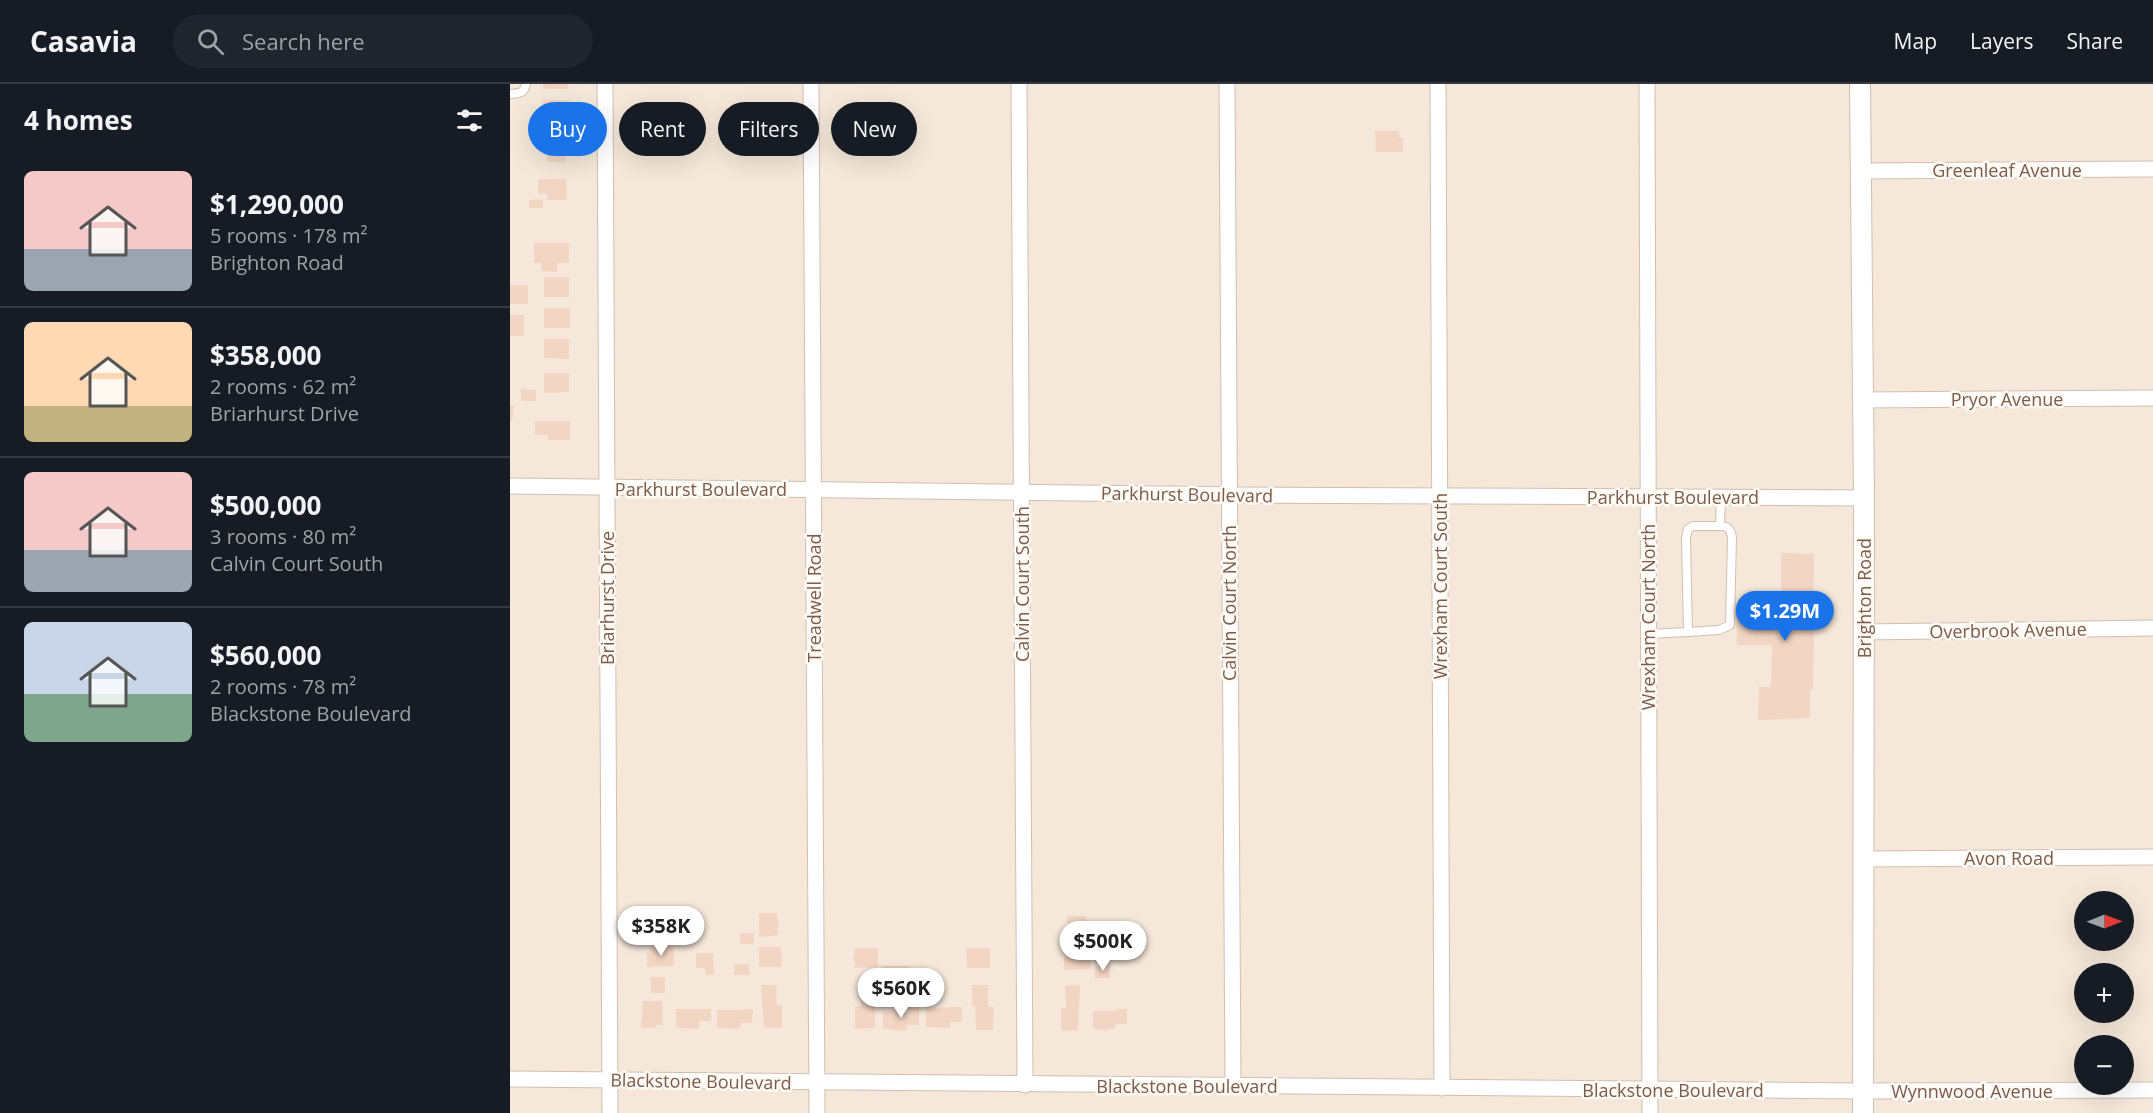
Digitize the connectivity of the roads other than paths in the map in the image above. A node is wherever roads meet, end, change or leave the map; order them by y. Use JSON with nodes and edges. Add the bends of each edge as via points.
{"nodes":[{"id":1,"x":526,"y":84,"type":"edge"},
{"id":2,"x":605,"y":84,"type":"edge"},
{"id":3,"x":811,"y":84,"type":"edge"},
{"id":4,"x":1019,"y":84,"type":"edge"},
{"id":5,"x":1227,"y":84,"type":"edge"},
{"id":6,"x":1438,"y":84,"type":"edge"},
{"id":7,"x":1647,"y":84,"type":"edge"},
{"id":8,"x":1860,"y":84,"type":"edge"},
{"id":9,"x":510,"y":94,"type":"edge"},
{"id":10,"x":2153,"y":169,"type":"edge"},
{"id":11,"x":1860,"y":171,"type":"junction"},
{"id":12,"x":2153,"y":399,"type":"edge"},
{"id":13,"x":1862,"y":400,"type":"junction"},
{"id":14,"x":510,"y":486,"type":"edge"},
{"id":15,"x":607,"y":489,"type":"junction"},
{"id":16,"x":814,"y":490,"type":"junction"},
{"id":17,"x":1021,"y":492,"type":"junction"},
{"id":18,"x":1229,"y":495,"type":"junction"},
{"id":19,"x":1440,"y":496,"type":"junction"},
{"id":20,"x":1648,"y":497,"type":"junction"},
{"id":21,"x":1721,"y":497,"type":"junction"},
{"id":22,"x":1864,"y":498,"type":"junction"},
{"id":23,"x":1720,"y":526,"type":"junction"},
{"id":24,"x":2153,"y":628,"type":"edge"},
{"id":25,"x":1688,"y":632,"type":"junction"},
{"id":26,"x":1863,"y":632,"type":"junction"},
{"id":27,"x":1648,"y":634,"type":"junction"},
{"id":28,"x":2153,"y":857,"type":"edge"},
{"id":29,"x":1865,"y":859,"type":"junction"},
{"id":30,"x":510,"y":1078,"type":"edge"},
{"id":31,"x":610,"y":1080,"type":"junction"},
{"id":32,"x":817,"y":1083,"type":"junction"},
{"id":33,"x":1025,"y":1085,"type":"junction"},
{"id":34,"x":1233,"y":1086,"type":"junction"},
{"id":35,"x":1442,"y":1088,"type":"junction"},
{"id":36,"x":1650,"y":1089,"type":"junction"},
{"id":37,"x":2153,"y":1090,"type":"edge"},
{"id":38,"x":1863,"y":1091,"type":"junction"},
{"id":39,"x":610,"y":1113,"type":"edge"},
{"id":40,"x":817,"y":1113,"type":"edge"},
{"id":41,"x":1650,"y":1113,"type":"edge"},
{"id":42,"x":1863,"y":1113,"type":"edge"}],
"edges":[{"from":1,"to":9,"type":"lane","via":[[521,93]]},
{"from":2,"to":15,"type":"street","name":"Briarhurst Drive"},
{"from":3,"to":16,"type":"street","name":"Treadwell Road"},
{"from":4,"to":17,"type":"street","name":"Calvin Court South"},
{"from":5,"to":18,"type":"street","name":"Calvin Court North"},
{"from":6,"to":19,"type":"street","name":"Wrexham Court South"},
{"from":7,"to":20,"type":"street","name":"Wrexham Court North"},
{"from":8,"to":11,"type":"street","name":"Brighton Road"},
{"from":10,"to":11,"type":"street","name":"Greenleaf Avenue"},
{"from":11,"to":13,"type":"street","name":"Brighton Road"},
{"from":12,"to":13,"type":"street","name":"Pryor Avenue"},
{"from":13,"to":22,"type":"street","name":"Brighton Road"},
{"from":14,"to":15,"type":"street","name":"Parkhurst Boulevard"},
{"from":15,"to":16,"type":"street","name":"Parkhurst Boulevard"},
{"from":15,"to":31,"type":"street","name":"Briarhurst Drive"},
{"from":16,"to":17,"type":"street","name":"Parkhurst Boulevard"},
{"from":16,"to":32,"type":"street","name":"Treadwell Road"},
{"from":17,"to":18,"type":"street","name":"Parkhurst Boulevard"},
{"from":17,"to":33,"type":"street","name":"Calvin Court South"},
{"from":18,"to":19,"type":"street","name":"Parkhurst Boulevard"},
{"from":18,"to":34,"type":"street","name":"Calvin Court North"},
{"from":19,"to":20,"type":"street","name":"Parkhurst Boulevard"},
{"from":19,"to":35,"type":"street","name":"Wrexham Court South"},
{"from":20,"to":21,"type":"street","name":"Parkhurst Boulevard"},
{"from":20,"to":27,"type":"street","name":"Wrexham Court North"},
{"from":21,"to":22,"type":"street","name":"Parkhurst Boulevard"},
{"from":21,"to":23,"type":"lane"},
{"from":22,"to":26,"type":"street","name":"Brighton Road"},
{"from":23,"to":25,"type":"lane","via":[[1688,529]]},
{"from":23,"to":25,"type":"lane","via":[[1726,526],[1732,537],[1730,625],[1719,630]]},
{"from":24,"to":26,"type":"street","name":"Overbrook Avenue"},
{"from":25,"to":27,"type":"lane"},
{"from":26,"to":29,"type":"street","name":"Brighton Road"},
{"from":27,"to":36,"type":"street","name":"Wrexham Court North"},
{"from":28,"to":29,"type":"street","name":"Avon Road"},
{"from":29,"to":38,"type":"street","name":"Brighton Road"},
{"from":30,"to":31,"type":"street","name":"Blackstone Boulevard"},
{"from":31,"to":32,"type":"street","name":"Blackstone Boulevard"},
{"from":31,"to":39,"type":"street","name":"Briarhurst Drive"},
{"from":32,"to":33,"type":"street","name":"Blackstone Boulevard"},
{"from":32,"to":40,"type":"street","name":"Treadwell Road"},
{"from":33,"to":34,"type":"street","name":"Blackstone Boulevard"},
{"from":34,"to":35,"type":"street","name":"Blackstone Boulevard"},
{"from":35,"to":36,"type":"street","name":"Blackstone Boulevard"},
{"from":36,"to":38,"type":"street","name":"Blackstone Boulevard"},
{"from":36,"to":41,"type":"street","name":"Wrexham Court North"},
{"from":37,"to":38,"type":"street","name":"Wynnwood Avenue"},
{"from":38,"to":42,"type":"street","name":"Brighton Road"}]}
